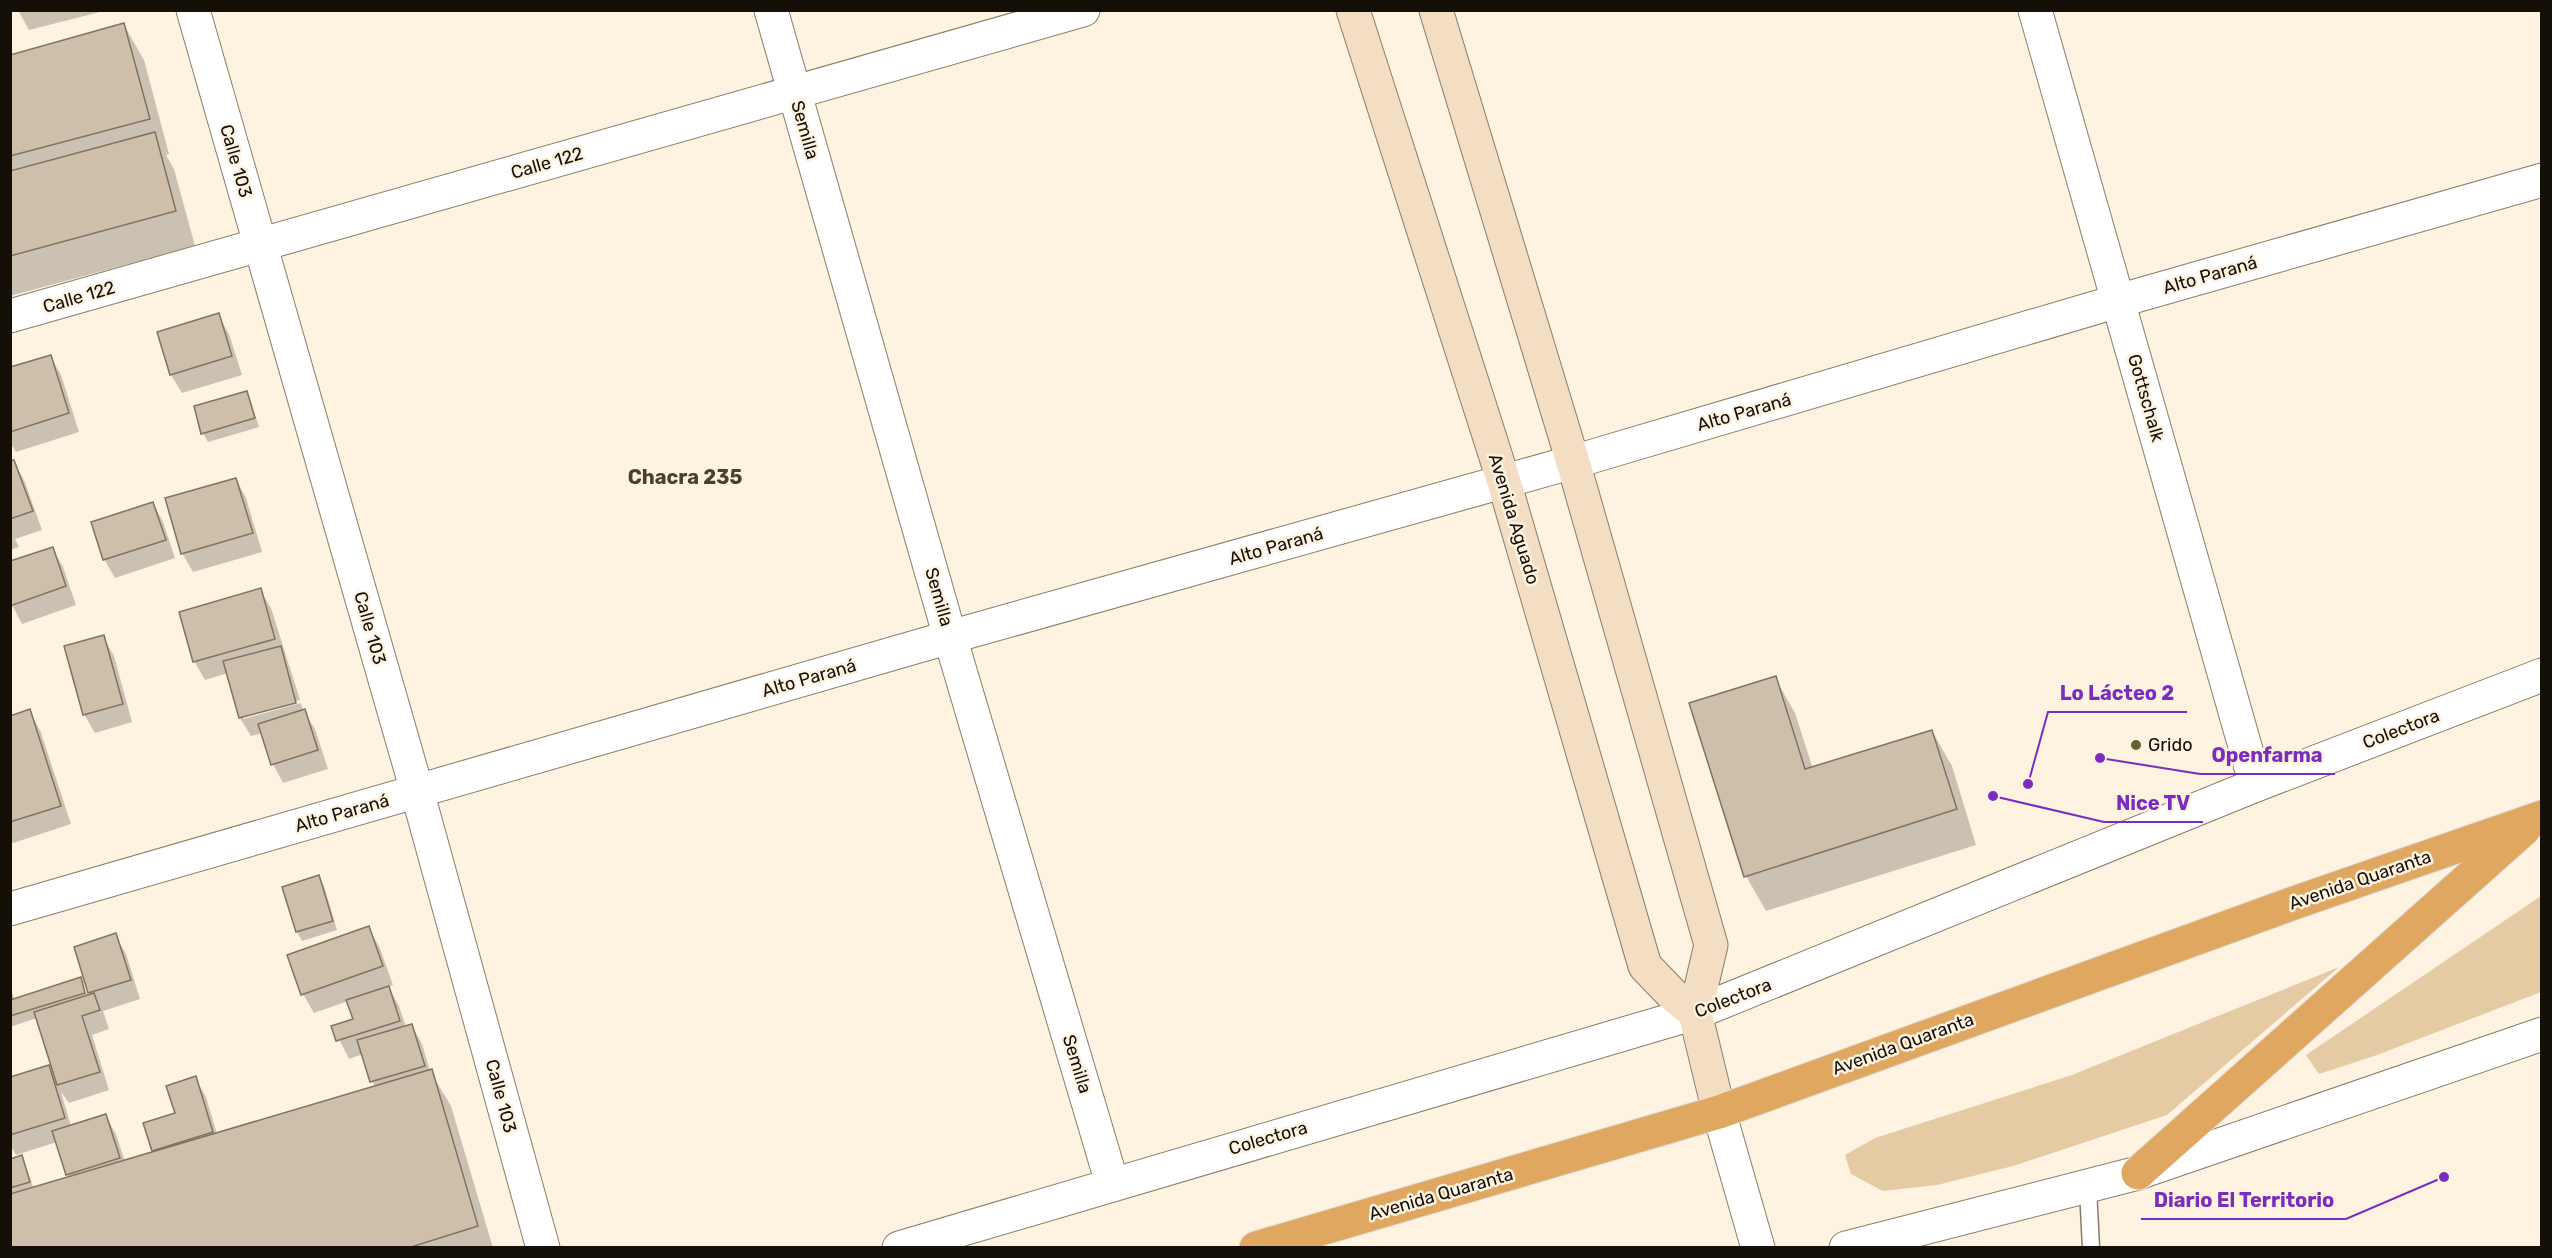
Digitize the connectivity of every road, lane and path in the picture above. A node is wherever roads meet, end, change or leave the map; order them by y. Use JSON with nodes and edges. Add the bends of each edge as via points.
{"nodes":[{"id":1,"x":193,"y":10,"type":"edge"},
{"id":2,"x":771,"y":10,"type":"edge"},
{"id":3,"x":1083,"y":10,"type":"edge"},
{"id":4,"x":1353,"y":10,"type":"edge"},
{"id":5,"x":1436,"y":10,"type":"edge"},
{"id":6,"x":2035,"y":10,"type":"edge"},
{"id":7,"x":795,"y":93,"type":"junction"},
{"id":8,"x":2541,"y":180,"type":"edge"},
{"id":9,"x":260,"y":245,"type":"junction"},
{"id":10,"x":2118,"y":301,"type":"junction"},
{"id":11,"x":10,"y":316,"type":"edge"},
{"id":12,"x":1573,"y":462,"type":"junction"},
{"id":13,"x":1504,"y":482,"type":"junction"},
{"id":14,"x":951,"y":637,"type":"junction"},
{"id":15,"x":2541,"y":675,"type":"edge"},
{"id":16,"x":2256,"y":785,"type":"junction"},
{"id":17,"x":417,"y":791,"type":"junction"},
{"id":18,"x":2538,"y":819,"type":"edge"},
{"id":19,"x":10,"y":909,"type":"edge"},
{"id":20,"x":1695,"y":1012,"type":"junction"},
{"id":21,"x":2541,"y":1034,"type":"edge"},
{"id":22,"x":1719,"y":1112,"type":"junction"},
{"id":23,"x":2138,"y":1173,"type":"junction"},
{"id":24,"x":1112,"y":1183,"type":"junction"},
{"id":25,"x":2088,"y":1188,"type":"junction"},
{"id":26,"x":543,"y":1248,"type":"edge"},
{"id":27,"x":899,"y":1248,"type":"edge"},
{"id":28,"x":1256,"y":1248,"type":"edge"},
{"id":29,"x":1758,"y":1248,"type":"edge"},
{"id":30,"x":1846,"y":1248,"type":"edge"},
{"id":31,"x":2091,"y":1248,"type":"edge"}],
"edges":[{"from":1,"to":9,"type":"street","name":"Calle 103"},
{"from":2,"to":7,"type":"street","name":"Semilla"},
{"from":3,"to":7,"type":"street","name":"Calle 122"},
{"from":4,"to":13,"type":"main road","name":"Avenida Aguado"},
{"from":5,"to":12,"type":"main road"},
{"from":6,"to":10,"type":"street","name":"Gottschalk"},
{"from":7,"to":9,"type":"street","name":"Calle 122"},
{"from":7,"to":14,"type":"street","name":"Semilla"},
{"from":8,"to":10,"type":"street","name":"Alto Paraná"},
{"from":9,"to":11,"type":"street","name":"Calle 122"},
{"from":9,"to":17,"type":"street","name":"Calle 103"},
{"from":10,"to":12,"type":"street","name":"Alto Paraná"},
{"from":10,"to":16,"type":"street","name":"Gottschalk"},
{"from":12,"to":13,"type":"street","name":"Alto Paraná"},
{"from":12,"to":20,"type":"main road","via":[[1711,945]]},
{"from":13,"to":14,"type":"street","name":"Alto Paraná"},
{"from":13,"to":20,"type":"main road","name":"Avenida Aguado","via":[[1645,966]]},
{"from":14,"to":17,"type":"street","name":"Alto Paraná"},
{"from":14,"to":24,"type":"street","name":"Semilla"},
{"from":15,"to":16,"type":"street","name":"Colectora"},
{"from":16,"to":20,"type":"street","name":"Colectora"},
{"from":17,"to":19,"type":"street","name":"Alto Paraná"},
{"from":17,"to":26,"type":"street","name":"Calle 103"},
{"from":18,"to":22,"type":"highway","name":"Avenida Quaranta","via":[[2291,904]]},
{"from":18,"to":23,"type":"highway"},
{"from":20,"to":22,"type":"main road"},
{"from":20,"to":24,"type":"street","name":"Colectora"},
{"from":21,"to":23,"type":"street"},
{"from":22,"to":28,"type":"highway","name":"Avenida Quaranta"},
{"from":22,"to":29,"type":"street"},
{"from":23,"to":25,"type":"street"},
{"from":24,"to":27,"type":"street","name":"Colectora"},
{"from":25,"to":30,"type":"street","via":[[2026,1200]]},
{"from":25,"to":31,"type":"lane"}]}
